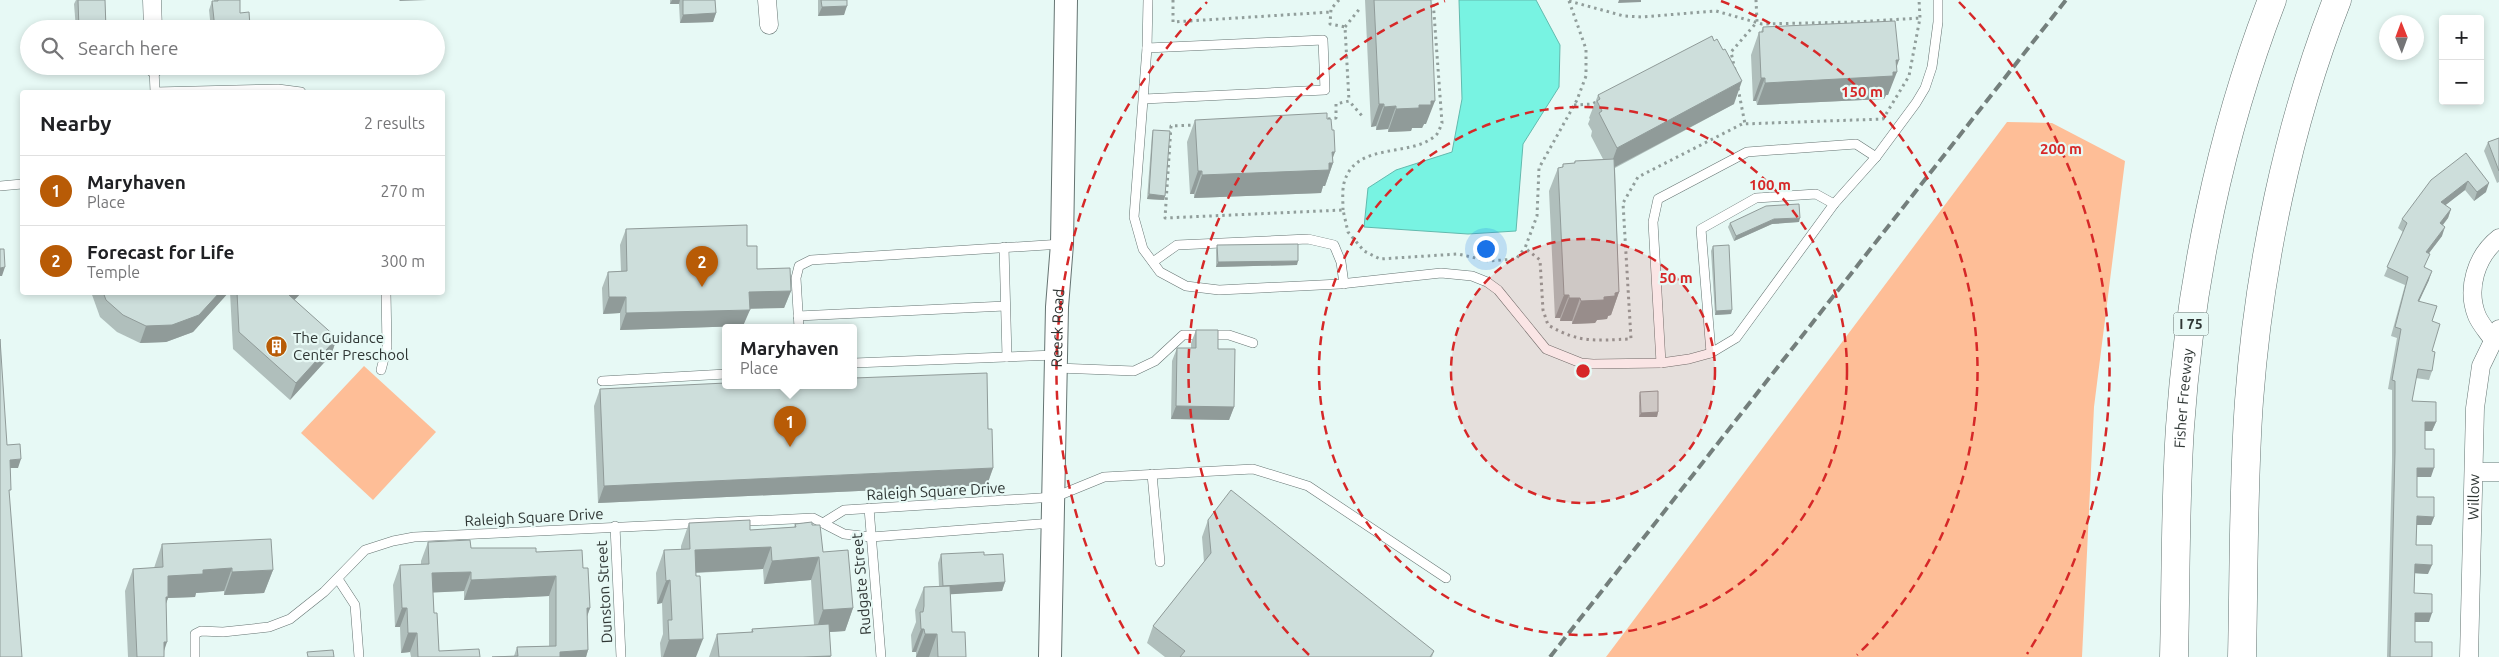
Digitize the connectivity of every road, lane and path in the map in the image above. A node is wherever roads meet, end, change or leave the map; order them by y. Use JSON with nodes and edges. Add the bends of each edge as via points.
{"nodes":[{"id":1,"x":152,"y":0,"type":"edge"},
{"id":2,"x":767,"y":0,"type":"edge"},
{"id":3,"x":1066,"y":0,"type":"edge"},
{"id":4,"x":1148,"y":0,"type":"edge"},
{"id":5,"x":1173,"y":0,"type":"edge"},
{"id":6,"x":1339,"y":0,"type":"edge"},
{"id":7,"x":1433,"y":0,"type":"edge"},
{"id":8,"x":1569,"y":0,"type":"edge"},
{"id":9,"x":1756,"y":0,"type":"edge"},
{"id":10,"x":1919,"y":0,"type":"edge"},
{"id":11,"x":1938,"y":0,"type":"edge"},
{"id":12,"x":2272,"y":0,"type":"edge"},
{"id":13,"x":2337,"y":0,"type":"edge"},
{"id":14,"x":1360,"y":7,"type":"dead end"},
{"id":15,"x":1331,"y":12,"type":"junction"},
{"id":16,"x":1938,"y":16,"type":"junction"},
{"id":17,"x":1920,"y":18,"type":"junction"},
{"id":18,"x":153,"y":20,"type":"edge"},
{"id":19,"x":1757,"y":22,"type":"junction"},
{"id":20,"x":769,"y":25,"type":"dead end"},
{"id":21,"x":1345,"y":27,"type":"junction"},
{"id":22,"x":1147,"y":48,"type":"junction"},
{"id":23,"x":1722,"y":52,"type":"edge"},
{"id":24,"x":1731,"y":52,"type":"junction"},
{"id":25,"x":154,"y":75,"type":"edge"},
{"id":26,"x":155,"y":90,"type":"edge"},
{"id":27,"x":237,"y":90,"type":"edge"},
{"id":28,"x":286,"y":90,"type":"edge"},
{"id":29,"x":1144,"y":99,"type":"junction"},
{"id":30,"x":1601,"y":100,"type":"edge"},
{"id":31,"x":1349,"y":101,"type":"junction"},
{"id":32,"x":1574,"y":104,"type":"junction"},
{"id":33,"x":1363,"y":117,"type":"dead end"},
{"id":34,"x":1326,"y":119,"type":"edge"},
{"id":35,"x":1745,"y":124,"type":"junction"},
{"id":36,"x":1200,"y":125,"type":"edge"},
{"id":37,"x":1876,"y":157,"type":"junction"},
{"id":38,"x":20,"y":184,"type":"edge"},
{"id":39,"x":0,"y":186,"type":"edge"},
{"id":40,"x":1834,"y":204,"type":"junction"},
{"id":41,"x":1343,"y":210,"type":"junction"},
{"id":42,"x":2499,"y":238,"type":"edge"},
{"id":43,"x":1062,"y":244,"type":"junction"},
{"id":44,"x":1004,"y":248,"type":"junction"},
{"id":45,"x":1525,"y":248,"type":"junction"},
{"id":46,"x":1153,"y":262,"type":"junction"},
{"id":47,"x":1344,"y":284,"type":"junction"},
{"id":48,"x":386,"y":295,"type":"edge"},
{"id":49,"x":1005,"y":306,"type":"junction"},
{"id":50,"x":798,"y":316,"type":"junction"},
{"id":51,"x":798,"y":324,"type":"edge"},
{"id":52,"x":2496,"y":334,"type":"edge"},
{"id":53,"x":1253,"y":343,"type":"dead end"},
{"id":54,"x":1710,"y":353,"type":"junction"},
{"id":55,"x":1006,"y":357,"type":"junction"},
{"id":56,"x":1057,"y":362,"type":"junction"},
{"id":57,"x":1661,"y":362,"type":"junction"},
{"id":58,"x":857,"y":364,"type":"edge"},
{"id":59,"x":381,"y":370,"type":"dead end"},
{"id":60,"x":722,"y":374,"type":"edge"},
{"id":61,"x":602,"y":381,"type":"dead end"},
{"id":62,"x":2474,"y":472,"type":"junction"},
{"id":63,"x":2499,"y":472,"type":"edge"},
{"id":64,"x":1152,"y":474,"type":"junction"},
{"id":65,"x":1055,"y":497,"type":"junction"},
{"id":66,"x":869,"y":508,"type":"junction"},
{"id":67,"x":823,"y":523,"type":"junction"},
{"id":68,"x":1054,"y":523,"type":"junction"},
{"id":69,"x":614,"y":526,"type":"junction"},
{"id":70,"x":871,"y":537,"type":"junction"},
{"id":71,"x":1160,"y":562,"type":"dead end"},
{"id":72,"x":1446,"y":578,"type":"dead end"},
{"id":73,"x":338,"y":579,"type":"junction"},
{"id":74,"x":195,"y":657,"type":"edge"},
{"id":75,"x":359,"y":657,"type":"edge"},
{"id":76,"x":621,"y":657,"type":"edge"},
{"id":77,"x":881,"y":657,"type":"edge"},
{"id":78,"x":1050,"y":657,"type":"edge"},
{"id":79,"x":2174,"y":657,"type":"edge"},
{"id":80,"x":2242,"y":657,"type":"edge"},
{"id":81,"x":2469,"y":657,"type":"edge"}],
"edges":[{"from":1,"to":18,"type":"street"},
{"from":2,"to":20,"type":"street"},
{"from":3,"to":43,"type":"street","name":"Reeck Road"},
{"from":4,"to":22,"type":"lane"},
{"from":5,"to":15,"type":"path","via":[[1173,22]]},
{"from":6,"to":15,"type":"path"},
{"from":7,"to":41,"type":"path","via":[[1442,123],[1436,135],[1423,144],[1382,151],[1361,160],[1348,173],[1343,184]]},
{"from":8,"to":19,"type":"path","via":[[1624,16],[1716,11]]},
{"from":8,"to":32,"type":"path","via":[[1586,49],[1586,76]]},
{"from":9,"to":19,"type":"path"},
{"from":10,"to":17,"type":"path"},
{"from":11,"to":16,"type":"lane"},
{"from":12,"to":79,"type":"highway","name":"Fisher Freeway","number":"I 75","via":[[2224,156],[2196,290],[2180,425]]},
{"from":13,"to":80,"type":"highway","via":[[2301,110],[2278,204],[2257,328],[2246,453]]},
{"from":14,"to":21,"type":"path"},
{"from":15,"to":21,"type":"path","via":[[1330,24]]},
{"from":16,"to":17,"type":"path"},
{"from":16,"to":37,"type":"lane","via":[[1936,45],[1925,88]]},
{"from":17,"to":19,"type":"path"},
{"from":17,"to":35,"type":"path","via":[[1909,76],[1884,119]]},
{"from":19,"to":24,"type":"path"},
{"from":21,"to":31,"type":"path"},
{"from":22,"to":29,"type":"lane"},
{"from":22,"to":29,"type":"lane","via":[[1323,40],[1325,90]]},
{"from":23,"to":24,"type":"path"},
{"from":24,"to":35,"type":"path"},
{"from":25,"to":26,"type":"lane"},
{"from":27,"to":28,"type":"lane"},
{"from":29,"to":46,"type":"lane","via":[[1134,217],[1143,249]]},
{"from":30,"to":32,"type":"path","via":[[1592,104]]},
{"from":31,"to":33,"type":"path"},
{"from":31,"to":34,"type":"path","via":[[1336,104],[1336,118]]},
{"from":32,"to":45,"type":"path","via":[[1539,168],[1537,216]]},
{"from":35,"to":45,"type":"path","via":[[1638,177],[1624,203],[1631,339],[1584,341],[1548,325],[1540,260]]},
{"from":36,"to":41,"type":"path","via":[[1171,126],[1165,218]]},
{"from":37,"to":40,"type":"lane"},
{"from":37,"to":57,"type":"lane","via":[[1856,144],[1747,152],[1658,199],[1653,222]]},
{"from":38,"to":39,"type":"lane"},
{"from":40,"to":54,"type":"lane","via":[[1736,338]]},
{"from":40,"to":54,"type":"lane","via":[[1816,194],[1756,198],[1701,230]]},
{"from":41,"to":45,"type":"path","via":[[1348,232],[1364,251],[1380,259],[1458,254],[1490,261],[1516,259]]},
{"from":42,"to":52,"type":"street","name":"Willow","via":[[2475,270],[2472,298],[2478,318]]},
{"from":43,"to":44,"type":"lane"},
{"from":43,"to":56,"type":"street","name":"Reeck Road"},
{"from":44,"to":49,"type":"lane"},
{"from":44,"to":50,"type":"lane","via":[[811,260],[798,266]]},
{"from":46,"to":47,"type":"lane","via":[[1160,272],[1186,286],[1219,290]]},
{"from":46,"to":47,"type":"lane","via":[[1177,245],[1308,239],[1334,245],[1341,262]]},
{"from":47,"to":57,"type":"lane","via":[[1441,273],[1472,276],[1498,290],[1536,339],[1559,356],[1593,364]]},
{"from":48,"to":59,"type":"lane","via":[[387,347]]},
{"from":49,"to":50,"type":"lane"},
{"from":49,"to":55,"type":"lane"},
{"from":50,"to":51,"type":"lane"},
{"from":52,"to":62,"type":"street","name":"Willow","via":[[2481,366],[2475,408]]},
{"from":53,"to":56,"type":"lane","via":[[1229,335],[1183,335],[1155,361],[1134,371]]},
{"from":54,"to":57,"type":"lane"},
{"from":55,"to":56,"type":"lane"},
{"from":55,"to":58,"type":"lane"},
{"from":56,"to":65,"type":"street","name":"Reeck Road"},
{"from":60,"to":61,"type":"lane"},
{"from":62,"to":63,"type":"street"},
{"from":62,"to":81,"type":"street","name":"Willow"},
{"from":64,"to":65,"type":"lane","name":"Raleigh Square Drive","via":[[1104,477]]},
{"from":64,"to":71,"type":"lane"},
{"from":64,"to":72,"type":"lane","name":"Raleigh Square Drive","via":[[1253,469],[1308,486]]},
{"from":65,"to":66,"type":"lane","name":"Raleigh Square Drive"},
{"from":65,"to":68,"type":"street","name":"Reeck Road"},
{"from":66,"to":67,"type":"lane","name":"Raleigh Square Drive","via":[[844,510]]},
{"from":66,"to":70,"type":"lane","name":"Rudgate Street"},
{"from":67,"to":69,"type":"lane","name":"Raleigh Square Drive","via":[[813,518]]},
{"from":67,"to":70,"type":"lane","name":"Raleigh Square Drive","via":[[844,534]]},
{"from":68,"to":70,"type":"lane","name":"Raleigh Square Drive"},
{"from":68,"to":78,"type":"street","name":"Reeck Road"},
{"from":69,"to":73,"type":"lane","name":"Raleigh Square Drive","via":[[414,537],[393,541],[365,550]]},
{"from":69,"to":76,"type":"lane","name":"Dunston Street"},
{"from":70,"to":77,"type":"lane","name":"Rudgate Street"},
{"from":73,"to":74,"type":"lane","name":"Raleigh Square Drive","via":[[301,612],[275,625],[195,634]]},
{"from":73,"to":75,"type":"lane","via":[[355,605]]}]}
